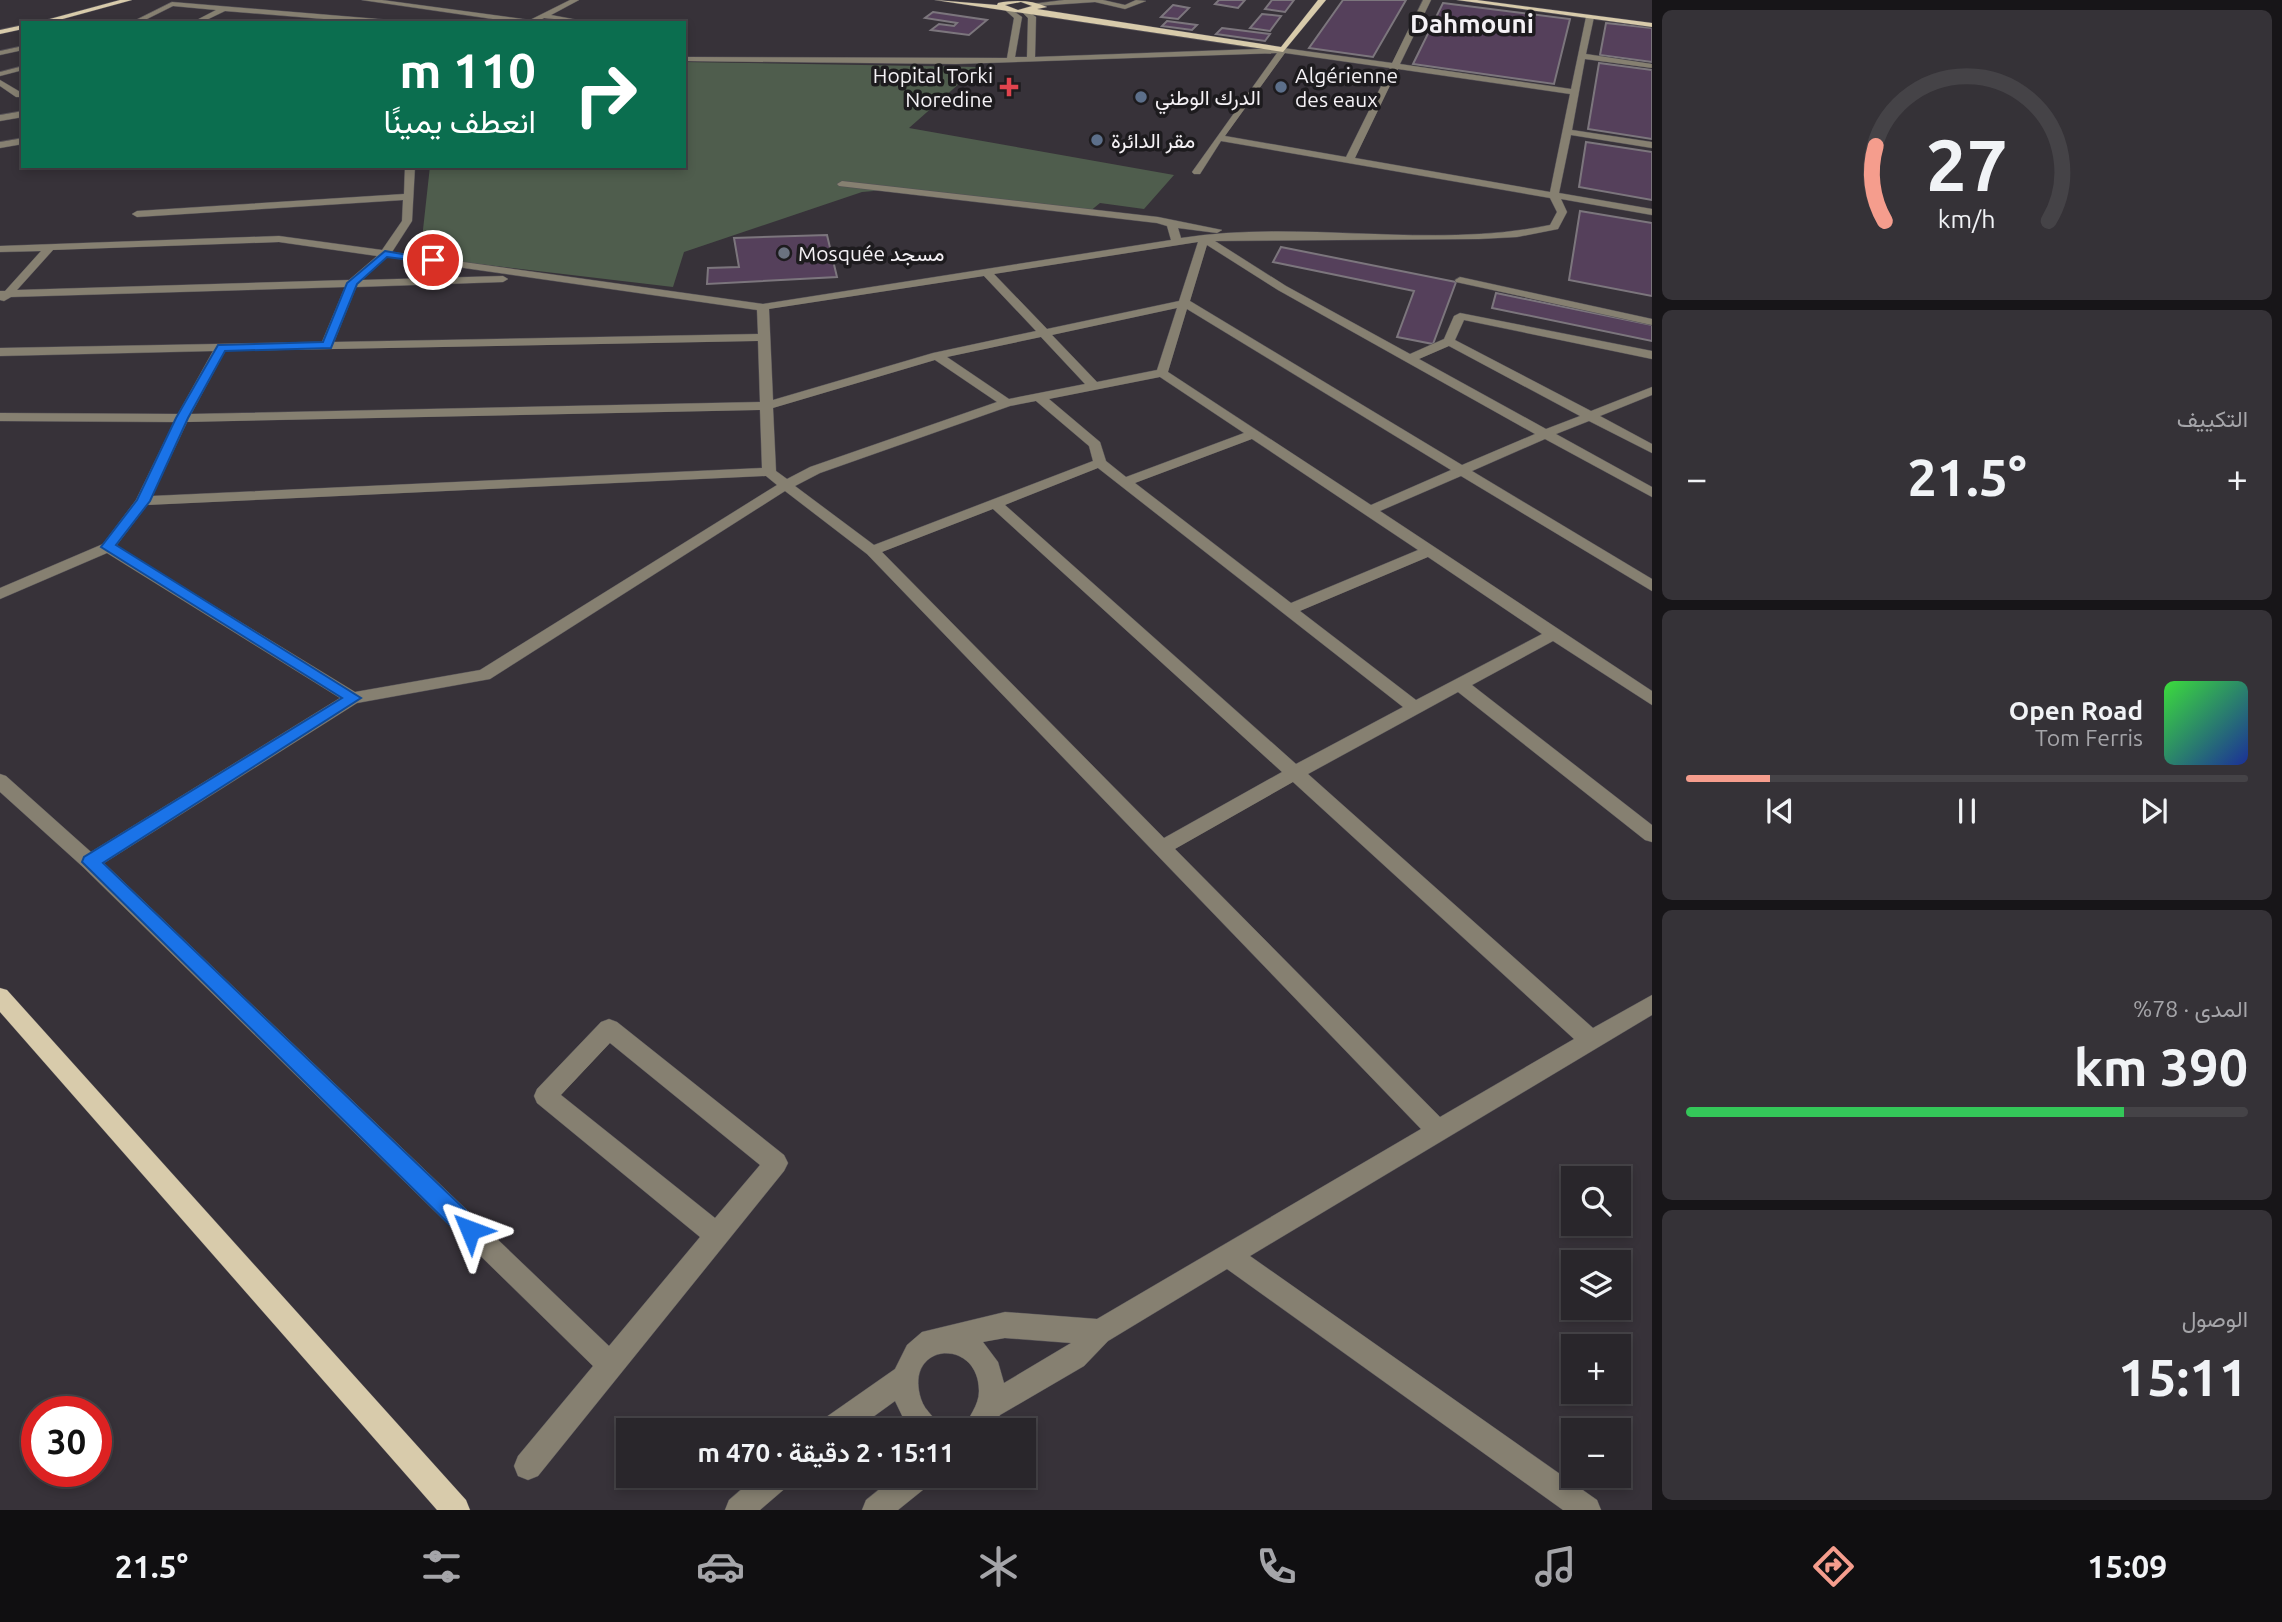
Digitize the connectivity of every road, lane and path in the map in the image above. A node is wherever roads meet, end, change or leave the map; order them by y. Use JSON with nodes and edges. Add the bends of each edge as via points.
{"nodes":[{"id":1,"x":128,"y":0,"type":"edge"},
{"id":2,"x":366,"y":0,"type":"edge"},
{"id":3,"x":575,"y":0,"type":"edge"},
{"id":4,"x":939,"y":0,"type":"edge"},
{"id":5,"x":1017,"y":0,"type":"edge"},
{"id":6,"x":1096,"y":0,"type":"edge"},
{"id":7,"x":1140,"y":0,"type":"edge"},
{"id":8,"x":1322,"y":0,"type":"edge"},
{"id":9,"x":1427,"y":0,"type":"edge"},
{"id":10,"x":1461,"y":0,"type":"edge"},
{"id":11,"x":1009,"y":1,"type":"edge"},
{"id":12,"x":297,"y":4,"type":"dead end"},
{"id":13,"x":457,"y":5,"type":"dead end"},
{"id":14,"x":356,"y":6,"type":"dead end"},
{"id":15,"x":1004,"y":6,"type":"edge"},
{"id":16,"x":1032,"y":7,"type":"junction"},
{"id":17,"x":225,"y":8,"type":"junction"},
{"id":18,"x":429,"y":8,"type":"junction"},
{"id":19,"x":346,"y":11,"type":"dead end"},
{"id":20,"x":446,"y":11,"type":"junction"},
{"id":21,"x":279,"y":12,"type":"junction"},
{"id":22,"x":1590,"y":13,"type":"junction"},
{"id":23,"x":299,"y":14,"type":"junction"},
{"id":24,"x":335,"y":16,"type":"junction"},
{"id":25,"x":544,"y":16,"type":"junction"},
{"id":26,"x":46,"y":21,"type":"edge"},
{"id":27,"x":137,"y":21,"type":"edge"},
{"id":28,"x":198,"y":21,"type":"edge"},
{"id":29,"x":287,"y":21,"type":"edge"},
{"id":30,"x":392,"y":21,"type":"edge"},
{"id":31,"x":405,"y":21,"type":"edge"},
{"id":32,"x":523,"y":21,"type":"edge"},
{"id":33,"x":533,"y":21,"type":"edge"},
{"id":34,"x":578,"y":21,"type":"edge"},
{"id":35,"x":1652,"y":25,"type":"edge"},
{"id":36,"x":21,"y":27,"type":"edge"},
{"id":37,"x":0,"y":32,"type":"edge"},
{"id":38,"x":21,"y":48,"type":"edge"},
{"id":39,"x":1283,"y":50,"type":"junction"},
{"id":40,"x":0,"y":53,"type":"edge"},
{"id":41,"x":1582,"y":55,"type":"junction"},
{"id":42,"x":686,"y":59,"type":"edge"},
{"id":43,"x":1031,"y":60,"type":"junction"},
{"id":44,"x":1010,"y":61,"type":"junction"},
{"id":45,"x":1395,"y":65,"type":"junction"},
{"id":46,"x":1652,"y":66,"type":"edge"},
{"id":47,"x":21,"y":69,"type":"edge"},
{"id":48,"x":0,"y":74,"type":"edge"},
{"id":49,"x":0,"y":82,"type":"edge"},
{"id":50,"x":1575,"y":92,"type":"junction"},
{"id":51,"x":21,"y":94,"type":"edge"},
{"id":52,"x":0,"y":98,"type":"edge"},
{"id":53,"x":21,"y":114,"type":"edge"},
{"id":54,"x":0,"y":118,"type":"edge"},
{"id":55,"x":1566,"y":132,"type":"junction"},
{"id":56,"x":1219,"y":138,"type":"junction"},
{"id":57,"x":21,"y":141,"type":"edge"},
{"id":58,"x":0,"y":145,"type":"edge"},
{"id":59,"x":1652,"y":145,"type":"edge"},
{"id":60,"x":1350,"y":159,"type":"junction"},
{"id":61,"x":410,"y":168,"type":"edge"},
{"id":62,"x":1197,"y":172,"type":"dead end"},
{"id":63,"x":842,"y":184,"type":"dead end"},
{"id":64,"x":1554,"y":195,"type":"junction"},
{"id":65,"x":408,"y":197,"type":"junction"},
{"id":66,"x":1652,"y":212,"type":"edge"},
{"id":67,"x":137,"y":214,"type":"dead end"},
{"id":68,"x":1172,"y":224,"type":"junction"},
{"id":69,"x":1257,"y":235,"type":"junction"},
{"id":70,"x":1204,"y":238,"type":"junction"},
{"id":71,"x":1177,"y":243,"type":"junction"},
{"id":72,"x":50,"y":247,"type":"junction"},
{"id":73,"x":0,"y":249,"type":"edge"},
{"id":74,"x":385,"y":254,"type":"junction"},
{"id":75,"x":986,"y":272,"type":"junction"},
{"id":76,"x":552,"y":277,"type":"junction"},
{"id":77,"x":1460,"y":280,"type":"dead end"},
{"id":78,"x":352,"y":283,"type":"junction"},
{"id":79,"x":3,"y":297,"type":"edge"},
{"id":80,"x":1185,"y":303,"type":"junction"},
{"id":81,"x":763,"y":307,"type":"junction"},
{"id":82,"x":1652,"y":322,"type":"edge"},
{"id":83,"x":1043,"y":334,"type":"junction"},
{"id":84,"x":764,"y":337,"type":"junction"},
{"id":85,"x":1448,"y":341,"type":"junction"},
{"id":86,"x":327,"y":345,"type":"junction"},
{"id":87,"x":221,"y":347,"type":"junction"},
{"id":88,"x":0,"y":352,"type":"edge"},
{"id":89,"x":1652,"y":355,"type":"edge"},
{"id":90,"x":937,"y":356,"type":"junction"},
{"id":91,"x":1410,"y":359,"type":"junction"},
{"id":92,"x":1162,"y":373,"type":"junction"},
{"id":93,"x":1094,"y":386,"type":"junction"},
{"id":94,"x":1652,"y":391,"type":"edge"},
{"id":95,"x":1039,"y":397,"type":"junction"},
{"id":96,"x":1007,"y":403,"type":"junction"},
{"id":97,"x":766,"y":405,"type":"junction"},
{"id":98,"x":0,"y":416,"type":"edge"},
{"id":99,"x":1589,"y":416,"type":"junction"},
{"id":100,"x":182,"y":418,"type":"junction"},
{"id":101,"x":1545,"y":433,"type":"junction"},
{"id":102,"x":1254,"y":434,"type":"junction"},
{"id":103,"x":1652,"y":449,"type":"edge"},
{"id":104,"x":1100,"y":463,"type":"junction"},
{"id":105,"x":769,"y":472,"type":"junction"},
{"id":106,"x":1459,"y":472,"type":"junction"},
{"id":107,"x":1125,"y":482,"type":"junction"},
{"id":108,"x":786,"y":485,"type":"junction"},
{"id":109,"x":1652,"y":493,"type":"edge"},
{"id":110,"x":143,"y":501,"type":"junction"},
{"id":111,"x":995,"y":503,"type":"junction"},
{"id":112,"x":1369,"y":511,"type":"junction"},
{"id":113,"x":108,"y":547,"type":"junction"},
{"id":114,"x":872,"y":551,"type":"junction"},
{"id":115,"x":1429,"y":551,"type":"junction"},
{"id":116,"x":1652,"y":586,"type":"edge"},
{"id":117,"x":0,"y":594,"type":"edge"},
{"id":118,"x":1289,"y":610,"type":"junction"},
{"id":119,"x":1554,"y":634,"type":"junction"},
{"id":120,"x":1460,"y":685,"type":"junction"},
{"id":121,"x":353,"y":698,"type":"junction"},
{"id":122,"x":1652,"y":699,"type":"edge"},
{"id":123,"x":1416,"y":709,"type":"junction"},
{"id":124,"x":1296,"y":772,"type":"junction"},
{"id":125,"x":0,"y":781,"type":"edge"},
{"id":126,"x":1652,"y":835,"type":"edge"},
{"id":127,"x":1162,"y":848,"type":"junction"},
{"id":128,"x":90,"y":862,"type":"junction"},
{"id":129,"x":0,"y":997,"type":"edge"},
{"id":130,"x":1652,"y":1004,"type":"edge"},
{"id":131,"x":1591,"y":1040,"type":"junction"},
{"id":132,"x":1438,"y":1131,"type":"junction"},
{"id":133,"x":717,"y":1235,"type":"junction"},
{"id":134,"x":1228,"y":1255,"type":"junction"},
{"id":135,"x":1099,"y":1332,"type":"junction"},
{"id":136,"x":931,"y":1342,"type":"junction"},
{"id":137,"x":610,"y":1365,"type":"junction"},
{"id":138,"x":906,"y":1377,"type":"junction"},
{"id":139,"x":992,"y":1405,"type":"junction"},
{"id":140,"x":849,"y":1418,"type":"edge"},
{"id":141,"x":916,"y":1418,"type":"edge"},
{"id":142,"x":986,"y":1418,"type":"edge"},
{"id":143,"x":528,"y":1466,"type":"dead end"},
{"id":144,"x":764,"y":1488,"type":"edge"},
{"id":145,"x":903,"y":1488,"type":"edge"},
{"id":146,"x":456,"y":1510,"type":"edge"},
{"id":147,"x":738,"y":1510,"type":"edge"},
{"id":148,"x":876,"y":1510,"type":"edge"},
{"id":149,"x":1587,"y":1510,"type":"edge"}],
"edges":[{"from":1,"to":26,"type":"main road"},
{"from":2,"to":14,"type":"street"},
{"from":2,"to":18,"type":"street"},
{"from":3,"to":25,"type":"street"},
{"from":4,"to":15,"type":"main road"},
{"from":5,"to":11,"type":"main road"},
{"from":5,"to":16,"type":"main road"},
{"from":6,"to":7,"type":"street","via":[[1131,8]]},
{"from":6,"to":16,"type":"street"},
{"from":8,"to":39,"type":"main road"},
{"from":9,"to":45,"type":"street"},
{"from":10,"to":22,"type":"main road"},
{"from":11,"to":15,"type":"main road","via":[[1001,3]]},
{"from":12,"to":21,"type":"street"},
{"from":13,"to":20,"type":"street"},
{"from":15,"to":16,"type":"main road"},
{"from":15,"to":44,"type":"street","via":[[1018,17]]},
{"from":16,"to":39,"type":"main road"},
{"from":16,"to":43,"type":"street"},
{"from":17,"to":21,"type":"street"},
{"from":17,"to":27,"type":"street","via":[[172,4]]},
{"from":17,"to":28,"type":"street"},
{"from":18,"to":20,"type":"street"},
{"from":18,"to":31,"type":"street"},
{"from":19,"to":24,"type":"street"},
{"from":20,"to":32,"type":"street"},
{"from":21,"to":23,"type":"street"},
{"from":22,"to":35,"type":"main road"},
{"from":22,"to":41,"type":"street"},
{"from":23,"to":24,"type":"street"},
{"from":23,"to":29,"type":"street"},
{"from":24,"to":30,"type":"street"},
{"from":25,"to":33,"type":"street"},
{"from":25,"to":34,"type":"street"},
{"from":36,"to":37,"type":"main road"},
{"from":38,"to":40,"type":"street"},
{"from":39,"to":43,"type":"street"},
{"from":39,"to":45,"type":"street"},
{"from":39,"to":56,"type":"street"},
{"from":41,"to":46,"type":"street"},
{"from":41,"to":50,"type":"street"},
{"from":42,"to":44,"type":"street"},
{"from":43,"to":44,"type":"street"},
{"from":45,"to":50,"type":"street"},
{"from":45,"to":60,"type":"street"},
{"from":47,"to":48,"type":"street"},
{"from":49,"to":51,"type":"street"},
{"from":50,"to":55,"type":"street"},
{"from":51,"to":52,"type":"street"},
{"from":53,"to":54,"type":"street"},
{"from":55,"to":59,"type":"street"},
{"from":55,"to":64,"type":"street"},
{"from":56,"to":60,"type":"street"},
{"from":56,"to":62,"type":"street"},
{"from":57,"to":58,"type":"street"},
{"from":60,"to":64,"type":"street"},
{"from":61,"to":65,"type":"street"},
{"from":63,"to":68,"type":"street"},
{"from":64,"to":66,"type":"street"},
{"from":64,"to":69,"type":"street","via":[[1562,212],[1554,227],[1528,233],[1484,237]]},
{"from":65,"to":67,"type":"street"},
{"from":65,"to":74,"type":"street","via":[[407,221]]},
{"from":68,"to":69,"type":"street"},
{"from":68,"to":71,"type":"street"},
{"from":69,"to":70,"type":"street"},
{"from":70,"to":71,"type":"street"},
{"from":70,"to":80,"type":"street"},
{"from":70,"to":91,"type":"street","via":[[1282,288]]},
{"from":71,"to":75,"type":"street"},
{"from":72,"to":73,"type":"street"},
{"from":72,"to":74,"type":"street","via":[[279,239]]},
{"from":72,"to":79,"type":"street"},
{"from":74,"to":76,"type":"street"},
{"from":74,"to":78,"type":"street"},
{"from":75,"to":81,"type":"street"},
{"from":75,"to":83,"type":"street"},
{"from":76,"to":78,"type":"street"},
{"from":76,"to":81,"type":"street"},
{"from":77,"to":82,"type":"street"},
{"from":78,"to":79,"type":"street"},
{"from":78,"to":86,"type":"street"},
{"from":80,"to":83,"type":"street"},
{"from":80,"to":92,"type":"street"},
{"from":80,"to":106,"type":"street"},
{"from":81,"to":84,"type":"street"},
{"from":83,"to":90,"type":"street"},
{"from":83,"to":93,"type":"street"},
{"from":84,"to":86,"type":"street"},
{"from":84,"to":97,"type":"street"},
{"from":85,"to":89,"type":"street","via":[[1460,316],[1468,316]]},
{"from":85,"to":91,"type":"street"},
{"from":85,"to":99,"type":"street"},
{"from":86,"to":87,"type":"street"},
{"from":87,"to":88,"type":"street"},
{"from":87,"to":100,"type":"street"},
{"from":90,"to":96,"type":"street"},
{"from":90,"to":97,"type":"street"},
{"from":91,"to":101,"type":"street"},
{"from":92,"to":93,"type":"street"},
{"from":92,"to":102,"type":"street"},
{"from":93,"to":95,"type":"street"},
{"from":94,"to":99,"type":"street"},
{"from":95,"to":96,"type":"street"},
{"from":95,"to":104,"type":"street","via":[[1095,445]]},
{"from":96,"to":108,"type":"street","via":[[815,470]]},
{"from":97,"to":100,"type":"street"},
{"from":97,"to":105,"type":"street"},
{"from":98,"to":100,"type":"street"},
{"from":99,"to":101,"type":"street"},
{"from":99,"to":103,"type":"street"},
{"from":100,"to":110,"type":"street"},
{"from":101,"to":106,"type":"street"},
{"from":101,"to":109,"type":"street"},
{"from":102,"to":107,"type":"street"},
{"from":102,"to":112,"type":"street"},
{"from":104,"to":107,"type":"street"},
{"from":104,"to":111,"type":"street"},
{"from":105,"to":108,"type":"street"},
{"from":105,"to":110,"type":"street"},
{"from":106,"to":112,"type":"street"},
{"from":106,"to":116,"type":"street"},
{"from":107,"to":118,"type":"street"},
{"from":108,"to":114,"type":"street"},
{"from":108,"to":121,"type":"street","via":[[484,676]]},
{"from":110,"to":113,"type":"street"},
{"from":111,"to":114,"type":"street"},
{"from":111,"to":124,"type":"street"},
{"from":112,"to":115,"type":"street"},
{"from":113,"to":117,"type":"street"},
{"from":113,"to":121,"type":"street"},
{"from":114,"to":127,"type":"street"},
{"from":115,"to":118,"type":"street"},
{"from":115,"to":119,"type":"street"},
{"from":118,"to":123,"type":"street"},
{"from":119,"to":120,"type":"street"},
{"from":119,"to":122,"type":"street"},
{"from":120,"to":123,"type":"street"},
{"from":120,"to":126,"type":"street"},
{"from":121,"to":128,"type":"street"},
{"from":123,"to":124,"type":"street"},
{"from":124,"to":127,"type":"street"},
{"from":124,"to":131,"type":"street"},
{"from":125,"to":128,"type":"street"},
{"from":127,"to":132,"type":"street"},
{"from":128,"to":137,"type":"street"},
{"from":129,"to":146,"type":"main road"},
{"from":130,"to":131,"type":"street"},
{"from":131,"to":132,"type":"street"},
{"from":132,"to":134,"type":"street"},
{"from":133,"to":133,"type":"street","via":[[776,1163],[609,1029],[545,1096]]},
{"from":133,"to":137,"type":"street"},
{"from":134,"to":135,"type":"street"},
{"from":134,"to":149,"type":"street"},
{"from":135,"to":136,"type":"street","via":[[1005,1325]]},
{"from":135,"to":139,"type":"street","via":[[1074,1357]]},
{"from":136,"to":138,"type":"street","via":[[910,1362]]},
{"from":136,"to":139,"type":"street","via":[[959,1340],[984,1359],[994,1389]]},
{"from":137,"to":143,"type":"street"},
{"from":138,"to":140,"type":"street"},
{"from":138,"to":141,"type":"street","via":[[906,1393]]},
{"from":139,"to":142,"type":"street"},
{"from":144,"to":147,"type":"street"},
{"from":145,"to":148,"type":"street"}]}
